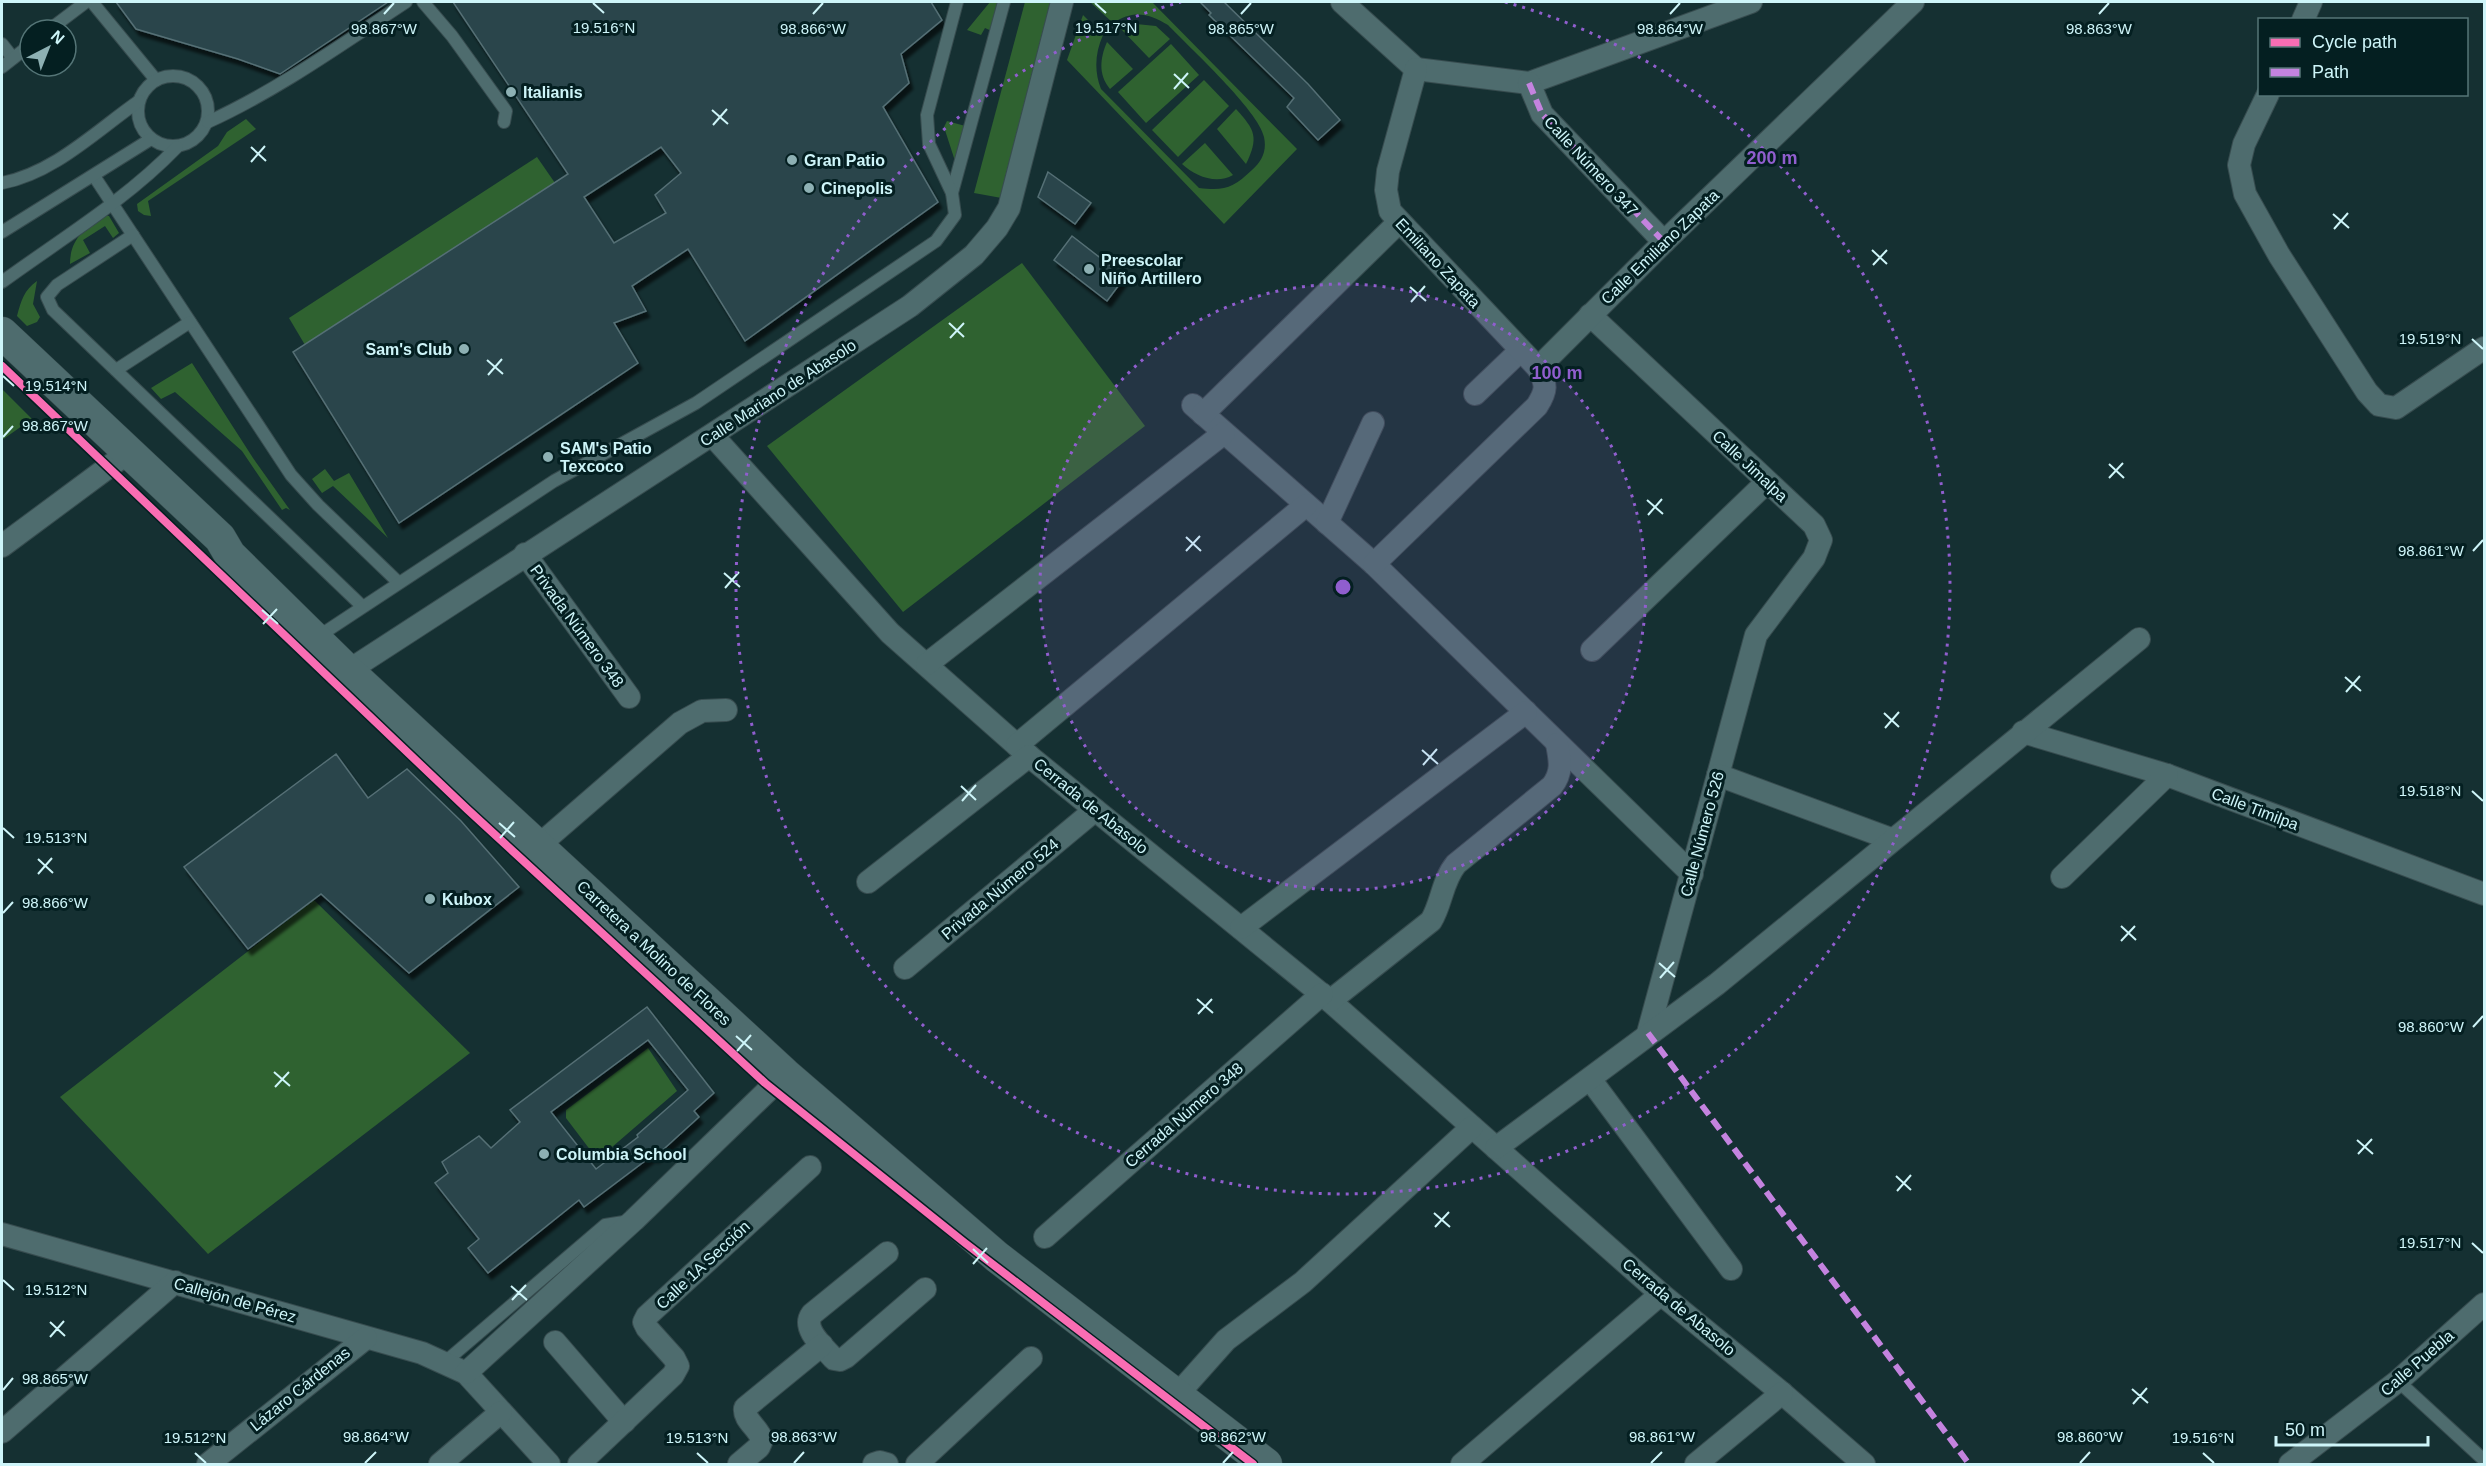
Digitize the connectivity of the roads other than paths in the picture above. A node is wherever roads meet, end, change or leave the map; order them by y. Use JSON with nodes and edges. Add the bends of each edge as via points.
{"nodes":[{"id":1,"x":86,"y":2,"type":"edge"},
{"id":2,"x":92,"y":2,"type":"edge"},
{"id":3,"x":406,"y":2,"type":"edge"},
{"id":4,"x":423,"y":2,"type":"edge"},
{"id":5,"x":957,"y":2,"type":"edge"},
{"id":6,"x":1004,"y":2,"type":"edge"},
{"id":7,"x":1062,"y":2,"type":"edge"},
{"id":8,"x":1342,"y":2,"type":"edge"},
{"id":9,"x":1751,"y":2,"type":"edge"},
{"id":10,"x":1913,"y":2,"type":"edge"},
{"id":11,"x":2311,"y":2,"type":"edge"},
{"id":12,"x":65,"y":18,"type":"edge"},
{"id":13,"x":2304,"y":18,"type":"edge"},
{"id":14,"x":2,"y":44,"type":"edge"},
{"id":15,"x":18,"y":54,"type":"edge"},
{"id":16,"x":13,"y":58,"type":"junction"},
{"id":17,"x":2,"y":67,"type":"edge"},
{"id":18,"x":1416,"y":69,"type":"junction"},
{"id":19,"x":156,"y":80,"type":"junction"},
{"id":20,"x":1528,"y":83,"type":"junction"},
{"id":21,"x":2267,"y":96,"type":"edge"},
{"id":22,"x":139,"y":101,"type":"junction"},
{"id":23,"x":208,"y":122,"type":"junction"},
{"id":24,"x":504,"y":122,"type":"dead end"},
{"id":25,"x":151,"y":139,"type":"junction"},
{"id":26,"x":177,"y":147,"type":"junction"},
{"id":27,"x":94,"y":176,"type":"junction"},
{"id":28,"x":2,"y":183,"type":"edge"},
{"id":29,"x":952,"y":193,"type":"junction"},
{"id":30,"x":112,"y":203,"type":"junction"},
{"id":31,"x":1399,"y":222,"type":"junction"},
{"id":32,"x":2,"y":232,"type":"edge"},
{"id":33,"x":134,"y":235,"type":"junction"},
{"id":34,"x":1664,"y":242,"type":"junction"},
{"id":35,"x":2,"y":282,"type":"edge"},
{"id":36,"x":1590,"y":315,"type":"junction"},
{"id":37,"x":190,"y":322,"type":"junction"},
{"id":38,"x":2,"y":333,"type":"edge"},
{"id":39,"x":2484,"y":348,"type":"edge"},
{"id":40,"x":2,"y":349,"type":"edge"},
{"id":41,"x":1520,"y":351,"type":"junction"},
{"id":42,"x":1538,"y":368,"type":"junction"},
{"id":43,"x":116,"y":370,"type":"junction"},
{"id":44,"x":1475,"y":394,"type":"dead end"},
{"id":45,"x":1373,"y":423,"type":"dead end"},
{"id":46,"x":1224,"y":433,"type":"junction"},
{"id":47,"x":713,"y":435,"type":"junction"},
{"id":48,"x":118,"y":460,"type":"junction"},
{"id":49,"x":1767,"y":482,"type":"junction"},
{"id":50,"x":1306,"y":505,"type":"junction"},
{"id":51,"x":1327,"y":523,"type":"junction"},
{"id":52,"x":2,"y":546,"type":"edge"},
{"id":53,"x":525,"y":554,"type":"junction"},
{"id":54,"x":230,"y":555,"type":"junction"},
{"id":55,"x":1374,"y":564,"type":"junction"},
{"id":56,"x":398,"y":582,"type":"junction"},
{"id":57,"x":363,"y":606,"type":"junction"},
{"id":58,"x":1756,"y":634,"type":"joint"},
{"id":59,"x":315,"y":638,"type":"junction"},
{"id":60,"x":2139,"y":639,"type":"dead end"},
{"id":61,"x":1592,"y":650,"type":"dead end"},
{"id":62,"x":927,"y":664,"type":"junction"},
{"id":63,"x":348,"y":671,"type":"junction"},
{"id":64,"x":629,"y":697,"type":"dead end"},
{"id":65,"x":726,"y":710,"type":"dead end"},
{"id":66,"x":1526,"y":712,"type":"junction"},
{"id":67,"x":2023,"y":732,"type":"junction"},
{"id":68,"x":1557,"y":744,"type":"junction"},
{"id":69,"x":1023,"y":750,"type":"junction"},
{"id":70,"x":1718,"y":775,"type":"junction"},
{"id":71,"x":2167,"y":776,"type":"junction"},
{"id":72,"x":1095,"y":810,"type":"junction"},
{"id":73,"x":1892,"y":839,"type":"junction"},
{"id":74,"x":538,"y":846,"type":"junction"},
{"id":75,"x":1692,"y":874,"type":"junction"},
{"id":76,"x":2062,"y":877,"type":"dead end"},
{"id":77,"x":868,"y":882,"type":"dead end"},
{"id":78,"x":2484,"y":894,"type":"edge"},
{"id":79,"x":1241,"y":928,"type":"junction"},
{"id":80,"x":905,"y":968,"type":"dead end"},
{"id":81,"x":1326,"y":997,"type":"junction"},
{"id":82,"x":1648,"y":1033,"type":"junction"},
{"id":83,"x":785,"y":1074,"type":"junction"},
{"id":84,"x":1590,"y":1079,"type":"junction"},
{"id":85,"x":1472,"y":1127,"type":"junction"},
{"id":86,"x":1496,"y":1148,"type":"junction"},
{"id":87,"x":810,"y":1167,"type":"dead end"},
{"id":88,"x":634,"y":1220,"type":"junction"},
{"id":89,"x":2,"y":1234,"type":"edge"},
{"id":90,"x":1045,"y":1237,"type":"dead end"},
{"id":91,"x":887,"y":1253,"type":"dead end"},
{"id":92,"x":1731,"y":1269,"type":"dead end"},
{"id":93,"x":175,"y":1282,"type":"junction"},
{"id":94,"x":925,"y":1289,"type":"dead end"},
{"id":95,"x":1661,"y":1294,"type":"junction"},
{"id":96,"x":2484,"y":1304,"type":"edge"},
{"id":97,"x":366,"y":1338,"type":"junction"},
{"id":98,"x":555,"y":1342,"type":"dead end"},
{"id":99,"x":822,"y":1345,"type":"junction"},
{"id":100,"x":1031,"y":1358,"type":"dead end"},
{"id":101,"x":445,"y":1362,"type":"junction"},
{"id":102,"x":466,"y":1373,"type":"junction"},
{"id":103,"x":2398,"y":1381,"type":"junction"},
{"id":104,"x":1782,"y":1393,"type":"junction"},
{"id":105,"x":1177,"y":1395,"type":"junction"},
{"id":106,"x":501,"y":1412,"type":"junction"},
{"id":107,"x":624,"y":1422,"type":"junction"},
{"id":108,"x":2,"y":1432,"type":"edge"},
{"id":109,"x":2484,"y":1460,"type":"edge"},
{"id":110,"x":208,"y":1464,"type":"edge"},
{"id":111,"x":440,"y":1464,"type":"edge"},
{"id":112,"x":549,"y":1464,"type":"edge"},
{"id":113,"x":579,"y":1464,"type":"edge"},
{"id":114,"x":739,"y":1464,"type":"edge"},
{"id":115,"x":874,"y":1464,"type":"edge"},
{"id":116,"x":887,"y":1464,"type":"edge"},
{"id":117,"x":917,"y":1464,"type":"edge"},
{"id":118,"x":1266,"y":1464,"type":"edge"},
{"id":119,"x":1462,"y":1464,"type":"edge"},
{"id":120,"x":1696,"y":1464,"type":"edge"},
{"id":121,"x":1864,"y":1464,"type":"edge"},
{"id":122,"x":2290,"y":1464,"type":"edge"}],
"edges":[{"from":1,"to":12,"type":"lane"},
{"from":2,"to":19,"type":"lane"},
{"from":3,"to":23,"type":"lane","via":[[284,81]]},
{"from":4,"to":24,"type":"lane","via":[[506,111]]},
{"from":5,"to":29,"type":"lane","via":[[927,115],[929,144]]},
{"from":6,"to":29,"type":"lane"},
{"from":7,"to":47,"type":"street","name":"Calle Mariano de Abasolo","via":[[1009,208],[997,228],[974,255],[910,306]]},
{"from":8,"to":18,"type":"street"},
{"from":9,"to":20,"type":"street"},
{"from":10,"to":34,"type":"street","name":"Calle Emiliano Zapata"},
{"from":11,"to":13,"type":"street"},
{"from":14,"to":16,"type":"lane"},
{"from":15,"to":16,"type":"lane"},
{"from":16,"to":17,"type":"lane"},
{"from":18,"to":20,"type":"street"},
{"from":18,"to":31,"type":"street","name":"Emiliano Zapata","via":[[1388,171],[1390,211]]},
{"from":19,"to":22,"type":"lane","via":[[145,88]]},
{"from":19,"to":23,"type":"lane","via":[[169,75],[196,83],[205,94]]},
{"from":20,"to":34,"type":"street","name":"Calle Número 347","via":[[1542,114]]},
{"from":21,"to":39,"type":"street","via":[[2244,144],[2239,165],[2245,194],[2278,255],[2367,392],[2379,405],[2396,408]]},
{"from":22,"to":25,"type":"lane","via":[[140,122]]},
{"from":22,"to":28,"type":"lane","via":[[42,170]]},
{"from":23,"to":26,"type":"lane","via":[[190,143]]},
{"from":25,"to":26,"type":"lane","via":[[163,146]]},
{"from":25,"to":27,"type":"lane"},
{"from":26,"to":30,"type":"lane","via":[[155,170]]},
{"from":27,"to":30,"type":"lane"},
{"from":27,"to":32,"type":"lane"},
{"from":29,"to":56,"type":"lane","via":[[955,215],[936,241],[696,403],[554,481]]},
{"from":30,"to":33,"type":"lane"},
{"from":30,"to":35,"type":"lane"},
{"from":31,"to":41,"type":"street","name":"Emiliano Zapata"},
{"from":31,"to":46,"type":"street","via":[[1198,409]]},
{"from":33,"to":37,"type":"lane"},
{"from":33,"to":43,"type":"lane","via":[[57,285],[47,297],[53,310]]},
{"from":34,"to":36,"type":"street","name":"Calle Emiliano Zapata"},
{"from":36,"to":42,"type":"street","name":"Calle Emiliano Zapata"},
{"from":36,"to":49,"type":"street","name":"Calle Jimalpa"},
{"from":37,"to":43,"type":"lane"},
{"from":37,"to":56,"type":"lane","via":[[291,475]]},
{"from":38,"to":54,"type":"main road","name":"Carretera a Molino de Flores","via":[[220,538]]},
{"from":40,"to":48,"type":"main road","name":"Carretera a Molino de Flores"},
{"from":41,"to":42,"type":"street","name":"Emiliano Zapata"},
{"from":41,"to":44,"type":"street"},
{"from":42,"to":55,"type":"street","via":[[1545,382],[1544,395],[1537,406]]},
{"from":43,"to":57,"type":"lane"},
{"from":45,"to":51,"type":"street"},
{"from":46,"to":50,"type":"street"},
{"from":46,"to":62,"type":"street"},
{"from":47,"to":53,"type":"street","name":"Calle Mariano de Abasolo"},
{"from":47,"to":62,"type":"street","name":"Cerrada de Abasolo","via":[[866,608]]},
{"from":48,"to":52,"type":"street"},
{"from":48,"to":54,"type":"main road","name":"Carretera a Molino de Flores","via":[[212,545]]},
{"from":49,"to":58,"type":"street","name":"Calle Jimalpa","via":[[1814,525],[1821,540],[1814,558]]},
{"from":49,"to":61,"type":"street"},
{"from":50,"to":51,"type":"street"},
{"from":50,"to":69,"type":"street"},
{"from":51,"to":55,"type":"street"},
{"from":53,"to":63,"type":"street","name":"Calle Mariano de Abasolo"},
{"from":53,"to":64,"type":"street","name":"Privada Número 348"},
{"from":54,"to":59,"type":"main road","name":"Carretera a Molino de Flores"},
{"from":55,"to":66,"type":"street"},
{"from":56,"to":57,"type":"lane"},
{"from":57,"to":59,"type":"lane"},
{"from":58,"to":70,"type":"street","name":"Calle Número 526"},
{"from":59,"to":63,"type":"main road","name":"Carretera a Molino de Flores"},
{"from":60,"to":67,"type":"street"},
{"from":62,"to":69,"type":"street","name":"Cerrada de Abasolo"},
{"from":63,"to":74,"type":"main road","name":"Carretera a Molino de Flores"},
{"from":65,"to":74,"type":"street","via":[[702,711],[680,723]]},
{"from":66,"to":68,"type":"street"},
{"from":66,"to":79,"type":"street"},
{"from":67,"to":71,"type":"street","name":"Calle Timilpa"},
{"from":67,"to":73,"type":"street"},
{"from":68,"to":75,"type":"street"},
{"from":68,"to":81,"type":"street","name":"Cerrada Número 348","via":[[1559,778],[1456,864],[1448,874],[1431,921]]},
{"from":69,"to":72,"type":"street","name":"Cerrada de Abasolo"},
{"from":69,"to":77,"type":"street"},
{"from":70,"to":73,"type":"street"},
{"from":70,"to":75,"type":"street","name":"Calle Número 526"},
{"from":71,"to":76,"type":"street"},
{"from":71,"to":78,"type":"street","name":"Calle Timilpa"},
{"from":72,"to":79,"type":"street","name":"Cerrada de Abasolo"},
{"from":72,"to":80,"type":"street","name":"Privada Número 524"},
{"from":73,"to":82,"type":"street","via":[[1717,984]]},
{"from":74,"to":83,"type":"main road","name":"Carretera a Molino de Flores"},
{"from":75,"to":82,"type":"street","name":"Calle Número 526"},
{"from":79,"to":81,"type":"street","name":"Cerrada de Abasolo"},
{"from":81,"to":85,"type":"street","name":"Cerrada de Abasolo"},
{"from":81,"to":90,"type":"street","name":"Cerrada Número 348"},
{"from":82,"to":84,"type":"street"},
{"from":83,"to":88,"type":"street"},
{"from":83,"to":105,"type":"main road","name":"Carretera a Molino de Flores","via":[[997,1257]]},
{"from":84,"to":86,"type":"street"},
{"from":84,"to":92,"type":"street"},
{"from":85,"to":86,"type":"street","name":"Cerrada de Abasolo"},
{"from":85,"to":105,"type":"street","via":[[1303,1282],[1226,1340]]},
{"from":86,"to":95,"type":"street","name":"Cerrada de Abasolo"},
{"from":87,"to":107,"type":"street","name":"Calle 1A Sección","via":[[647,1316],[647,1328],[678,1366]]},
{"from":88,"to":101,"type":"lane","via":[[605,1225]]},
{"from":88,"to":102,"type":"street"},
{"from":89,"to":93,"type":"street","name":"Callejón de Pérez"},
{"from":91,"to":99,"type":"street","via":[[812,1314],[808,1327]]},
{"from":93,"to":97,"type":"street","name":"Callejón de Pérez"},
{"from":93,"to":108,"type":"street"},
{"from":94,"to":99,"type":"street","via":[[840,1360],[834,1359]]},
{"from":95,"to":104,"type":"street","name":"Cerrada de Abasolo"},
{"from":95,"to":119,"type":"street"},
{"from":96,"to":103,"type":"street","name":"Calle Puebla"},
{"from":97,"to":101,"type":"street","name":"Callejón de Pérez"},
{"from":97,"to":110,"type":"street","name":"Lázaro Cárdenas"},
{"from":98,"to":107,"type":"street"},
{"from":99,"to":114,"type":"street","via":[[746,1408],[746,1417],[762,1440]]},
{"from":100,"to":117,"type":"street"},
{"from":101,"to":102,"type":"street","name":"Callejón de Pérez"},
{"from":102,"to":106,"type":"street"},
{"from":103,"to":109,"type":"lane"},
{"from":103,"to":122,"type":"street","name":"Calle Puebla"},
{"from":104,"to":120,"type":"street"},
{"from":104,"to":121,"type":"street","name":"Cerrada de Abasolo"},
{"from":105,"to":118,"type":"main road","name":"Carretera a Molino de Flores"},
{"from":106,"to":111,"type":"street"},
{"from":106,"to":112,"type":"street"},
{"from":107,"to":113,"type":"street","name":"Calle 1A Sección"},
{"from":115,"to":116,"type":"street"}]}
